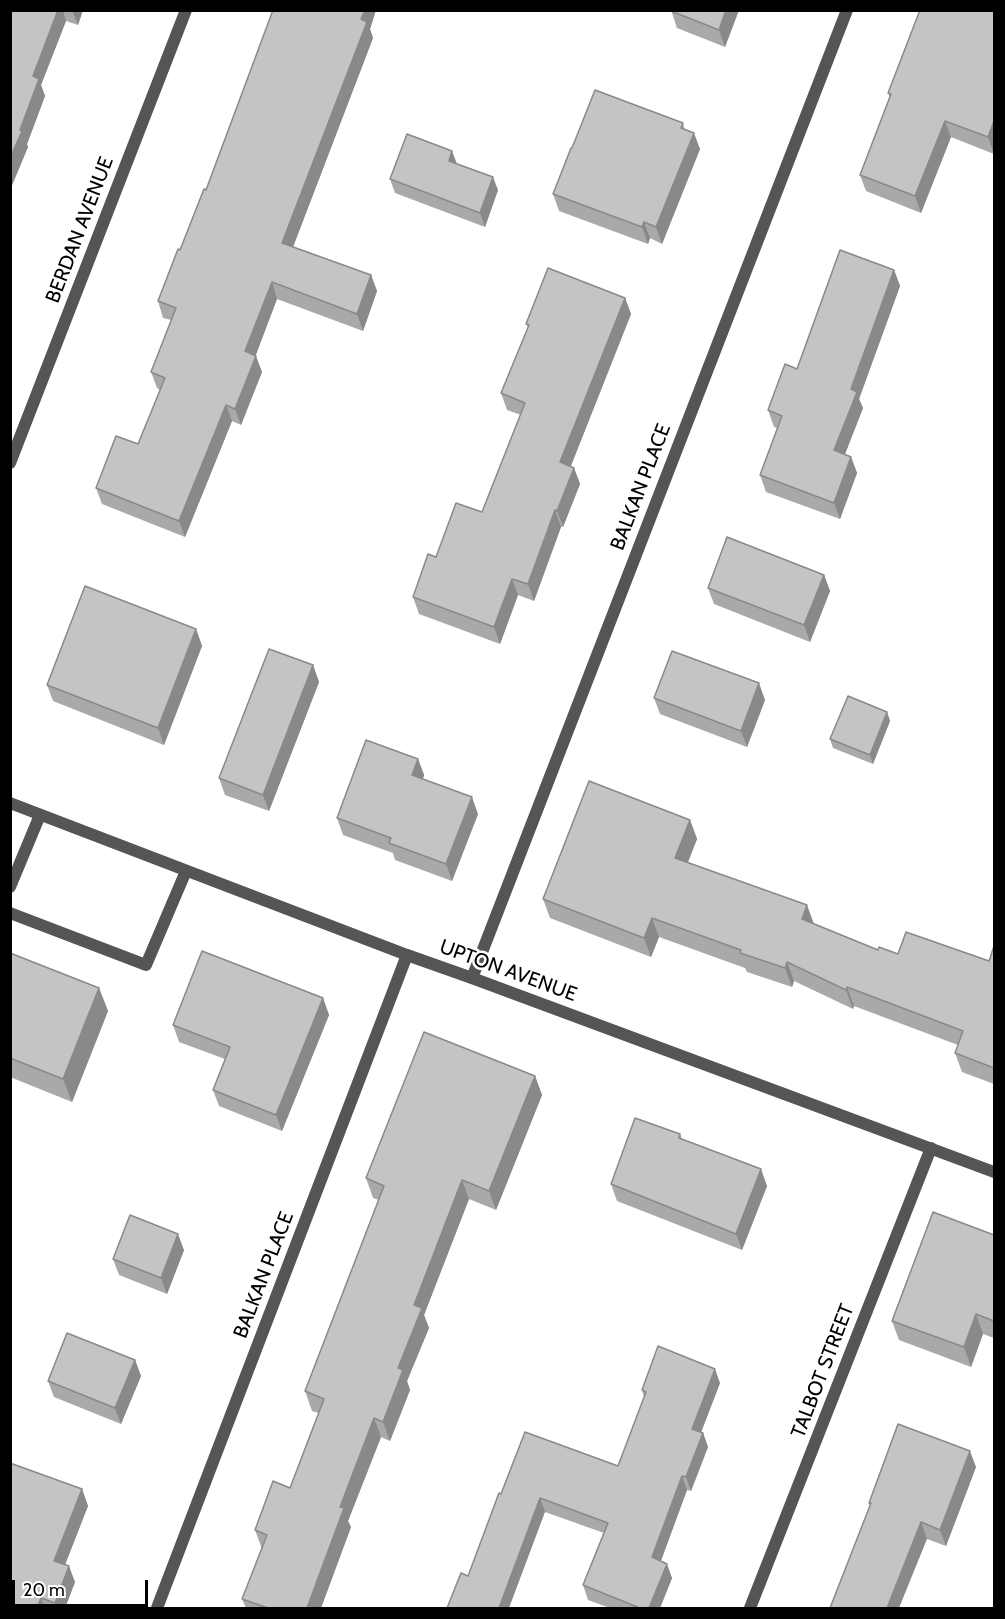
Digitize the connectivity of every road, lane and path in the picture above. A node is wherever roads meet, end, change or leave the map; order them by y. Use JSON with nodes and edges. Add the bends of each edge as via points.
{"nodes":[{"id":1,"x":186,"y":10,"type":"edge"},
{"id":2,"x":847,"y":10,"type":"edge"},
{"id":3,"x":10,"y":463,"type":"edge"},
{"id":4,"x":10,"y":803,"type":"edge"},
{"id":5,"x":40,"y":815,"type":"junction"},
{"id":6,"x":186,"y":871,"type":"junction"},
{"id":7,"x":10,"y":886,"type":"edge"},
{"id":8,"x":10,"y":913,"type":"edge"},
{"id":9,"x":407,"y":955,"type":"junction"},
{"id":10,"x":472,"y":978,"type":"junction"},
{"id":11,"x":931,"y":1148,"type":"junction"},
{"id":12,"x":994,"y":1172,"type":"edge"},
{"id":13,"x":157,"y":1608,"type":"edge"},
{"id":14,"x":750,"y":1608,"type":"edge"}],
"edges":[{"from":1,"to":3,"type":"street","name":"BERDAN AVENUE"},
{"from":2,"to":10,"type":"street","name":"BALKAN PLACE"},
{"from":4,"to":5,"type":"street","name":"UPTON AVENUE"},
{"from":5,"to":6,"type":"street","name":"UPTON AVENUE"},
{"from":5,"to":7,"type":"street"},
{"from":6,"to":8,"type":"street","via":[[146,965]]},
{"from":6,"to":9,"type":"street","name":"UPTON AVENUE"},
{"from":9,"to":10,"type":"street","name":"UPTON AVENUE"},
{"from":9,"to":13,"type":"street","name":"BALKAN PLACE"},
{"from":10,"to":11,"type":"street","name":"UPTON AVENUE"},
{"from":11,"to":12,"type":"street","name":"UPTON AVENUE"},
{"from":11,"to":14,"type":"street","name":"TALBOT STREET"}]}
